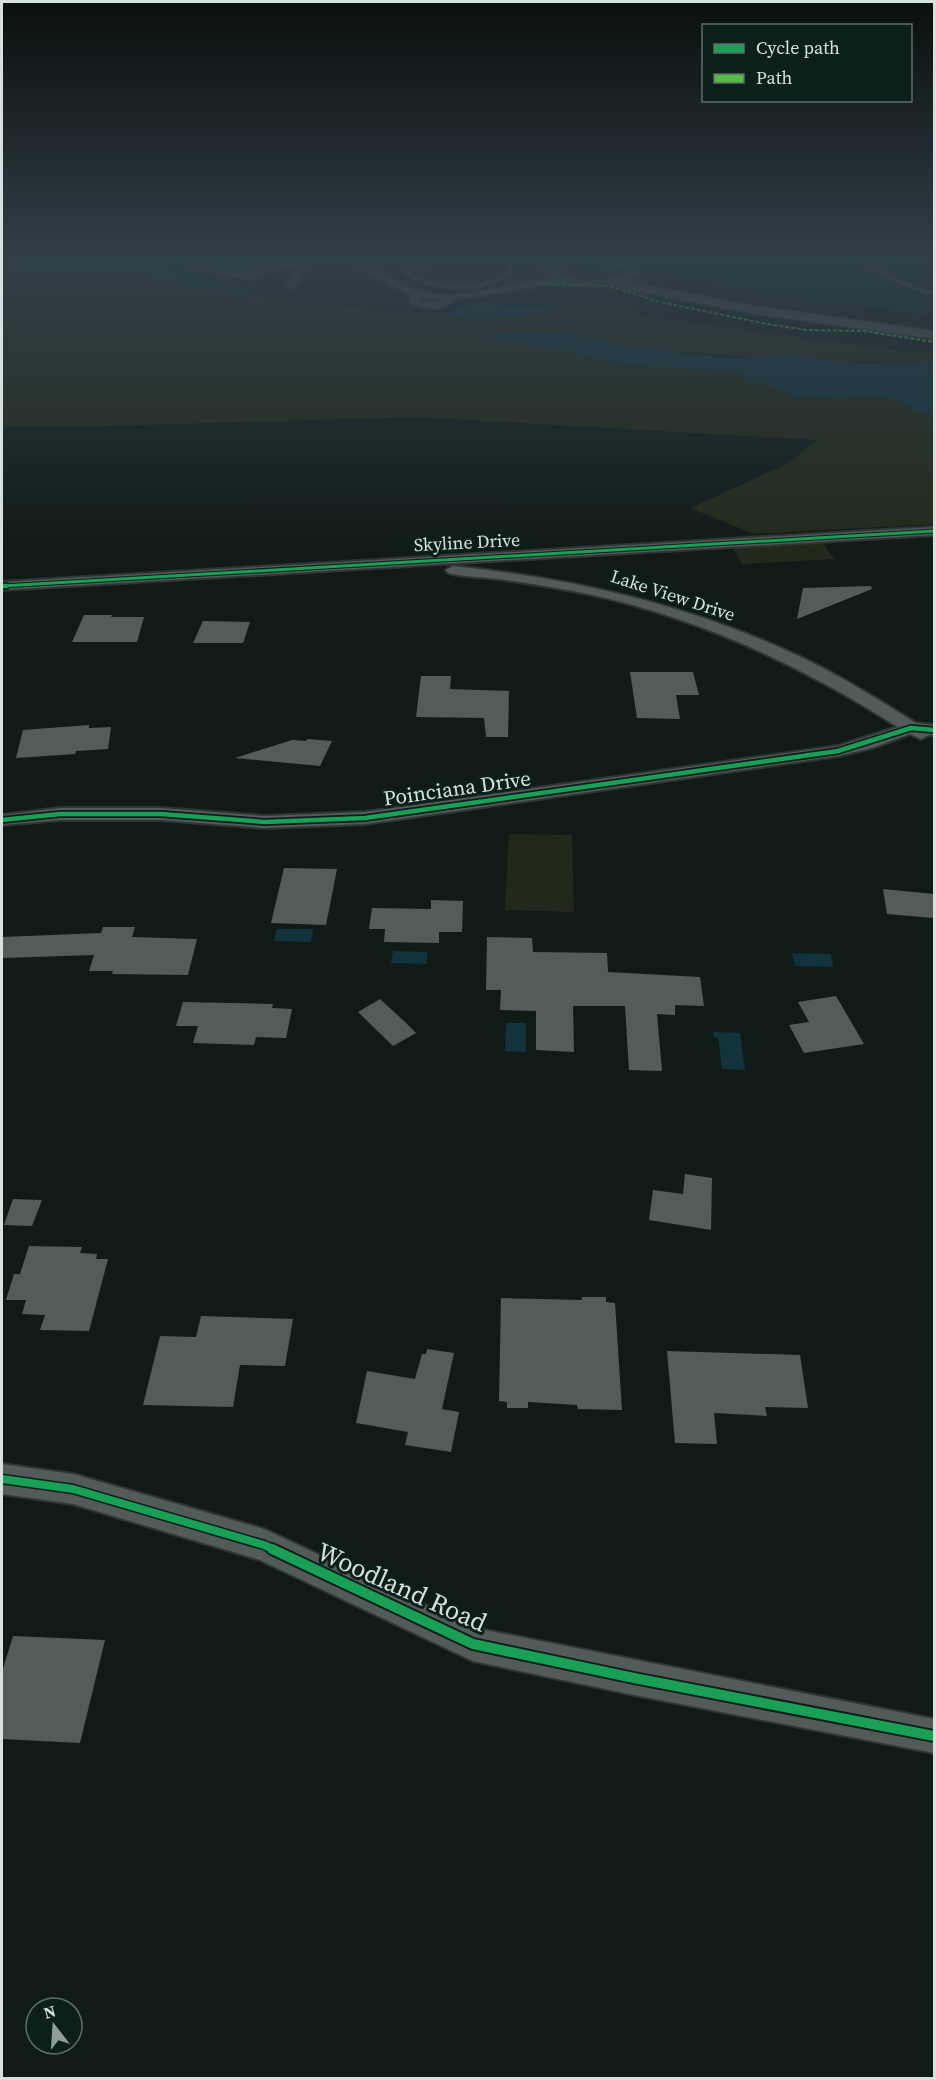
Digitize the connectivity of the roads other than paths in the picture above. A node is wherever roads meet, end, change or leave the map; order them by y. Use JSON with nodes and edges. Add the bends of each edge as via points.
{"nodes":[{"id":1,"x":934,"y":531,"type":"edge"},
{"id":2,"x":338,"y":565,"type":"junction"},
{"id":3,"x":2,"y":586,"type":"edge"},
{"id":4,"x":911,"y":728,"type":"junction"},
{"id":5,"x":934,"y":730,"type":"edge"},
{"id":6,"x":934,"y":742,"type":"edge"},
{"id":7,"x":2,"y":819,"type":"edge"},
{"id":8,"x":2,"y":1479,"type":"edge"},
{"id":9,"x":934,"y":1736,"type":"edge"}],
"edges":[{"from":1,"to":2,"type":"street","name":"Skyline Drive"},
{"from":2,"to":3,"type":"street","name":"Skyline Drive"},
{"from":2,"to":4,"type":"street","name":"Lake View Drive","via":[[484,572],[644,603],[759,644],[842,685]]},
{"from":4,"to":5,"type":"street"},
{"from":4,"to":6,"type":"street","name":"Lake View Drive"},
{"from":4,"to":7,"type":"street","name":"Poinciana Drive","via":[[838,751],[365,818],[265,822],[161,814],[60,814]]},
{"from":8,"to":9,"type":"street","name":"Woodland Road","via":[[73,1489],[264,1545],[473,1644]]}]}
